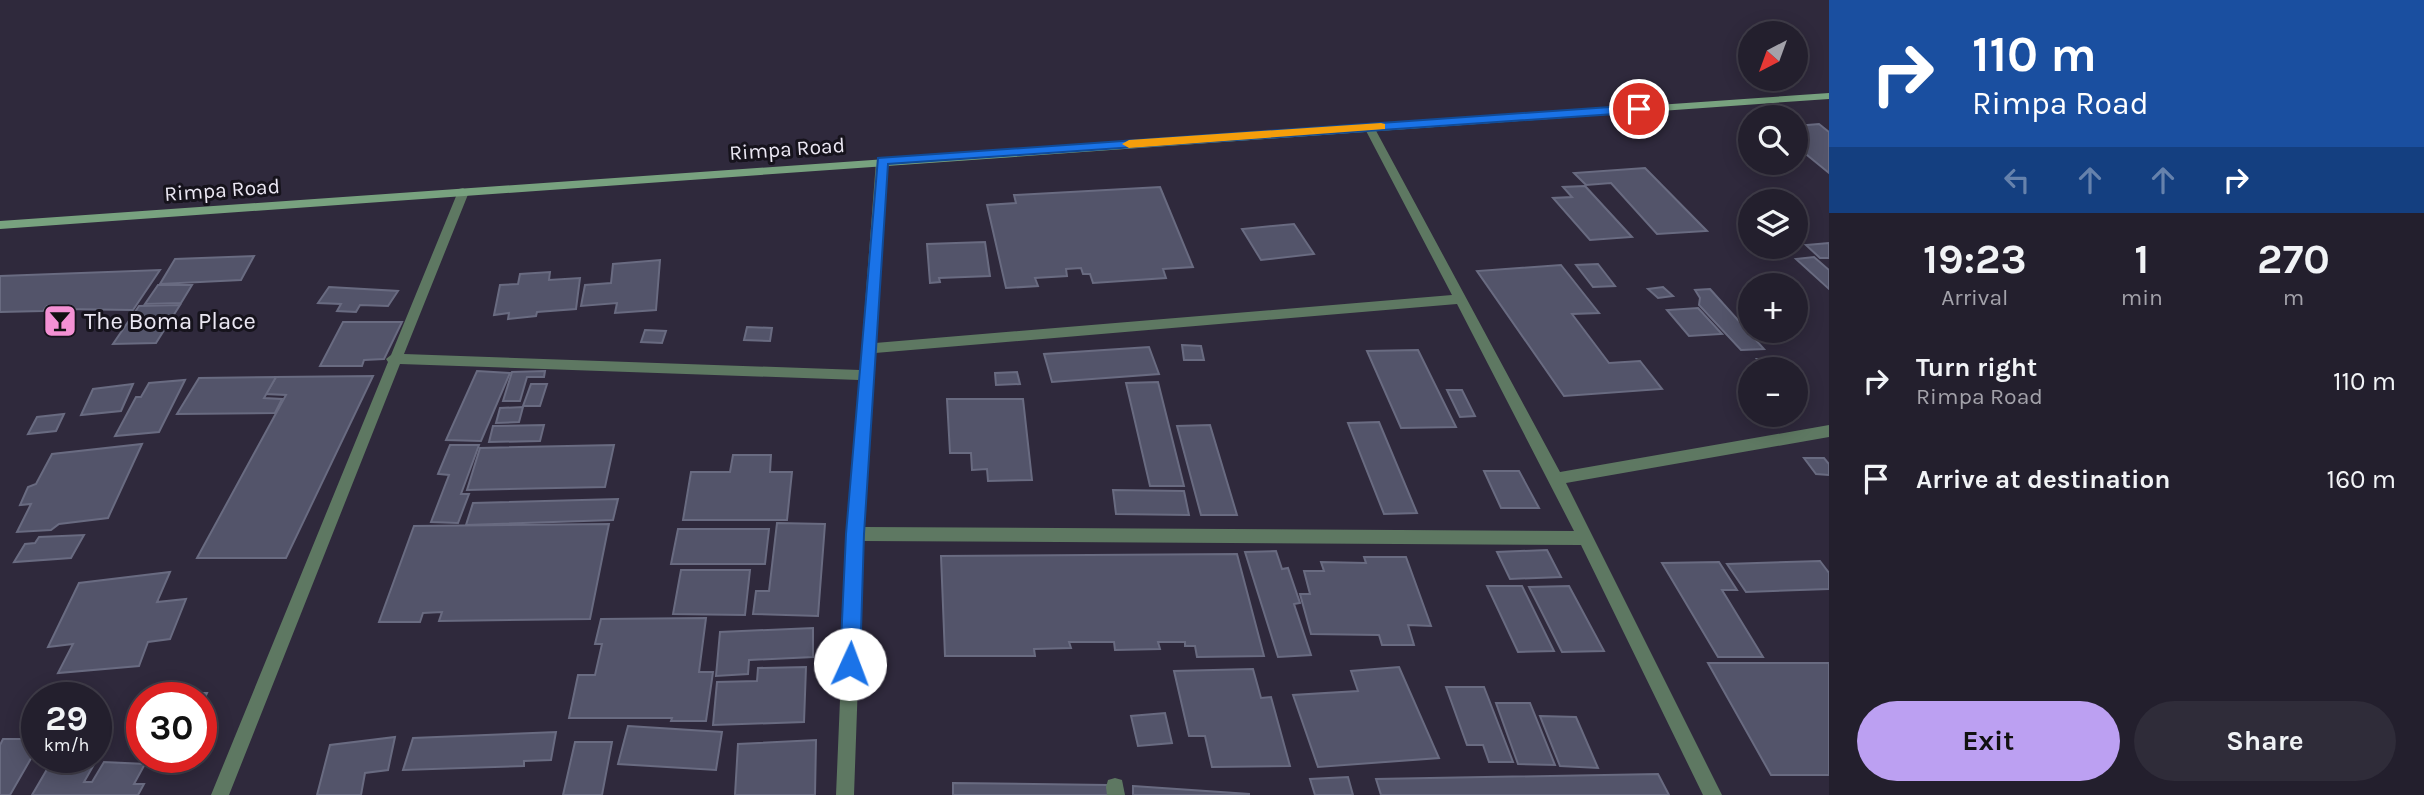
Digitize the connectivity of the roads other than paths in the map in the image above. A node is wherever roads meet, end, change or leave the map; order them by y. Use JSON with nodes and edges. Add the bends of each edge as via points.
{"nodes":[{"id":1,"x":1829,"y":96,"type":"edge"},
{"id":2,"x":1368,"y":127,"type":"junction"},
{"id":3,"x":882,"y":161,"type":"junction"},
{"id":4,"x":463,"y":192,"type":"junction"},
{"id":5,"x":0,"y":225,"type":"edge"},
{"id":6,"x":1462,"y":299,"type":"junction"},
{"id":7,"x":867,"y":349,"type":"junction"},
{"id":8,"x":394,"y":359,"type":"junction"},
{"id":9,"x":866,"y":375,"type":"junction"},
{"id":10,"x":1829,"y":431,"type":"edge"},
{"id":11,"x":1556,"y":479,"type":"junction"},
{"id":12,"x":855,"y":534,"type":"junction"},
{"id":13,"x":1583,"y":538,"type":"junction"},
{"id":14,"x":220,"y":795,"type":"edge"},
{"id":15,"x":845,"y":795,"type":"edge"},
{"id":16,"x":1713,"y":795,"type":"edge"}],
"edges":[{"from":1,"to":2,"type":"street","name":"Rimpa Road"},
{"from":2,"to":3,"type":"street","name":"Rimpa Road"},
{"from":2,"to":6,"type":"street"},
{"from":3,"to":4,"type":"street","name":"Rimpa Road"},
{"from":3,"to":7,"type":"street"},
{"from":4,"to":5,"type":"street","name":"Rimpa Road"},
{"from":4,"to":8,"type":"street"},
{"from":6,"to":7,"type":"street"},
{"from":6,"to":11,"type":"street"},
{"from":7,"to":9,"type":"street"},
{"from":8,"to":9,"type":"street"},
{"from":8,"to":14,"type":"street"},
{"from":9,"to":12,"type":"street"},
{"from":10,"to":11,"type":"street"},
{"from":11,"to":13,"type":"street"},
{"from":12,"to":13,"type":"street"},
{"from":12,"to":15,"type":"street"},
{"from":13,"to":16,"type":"street"}]}
